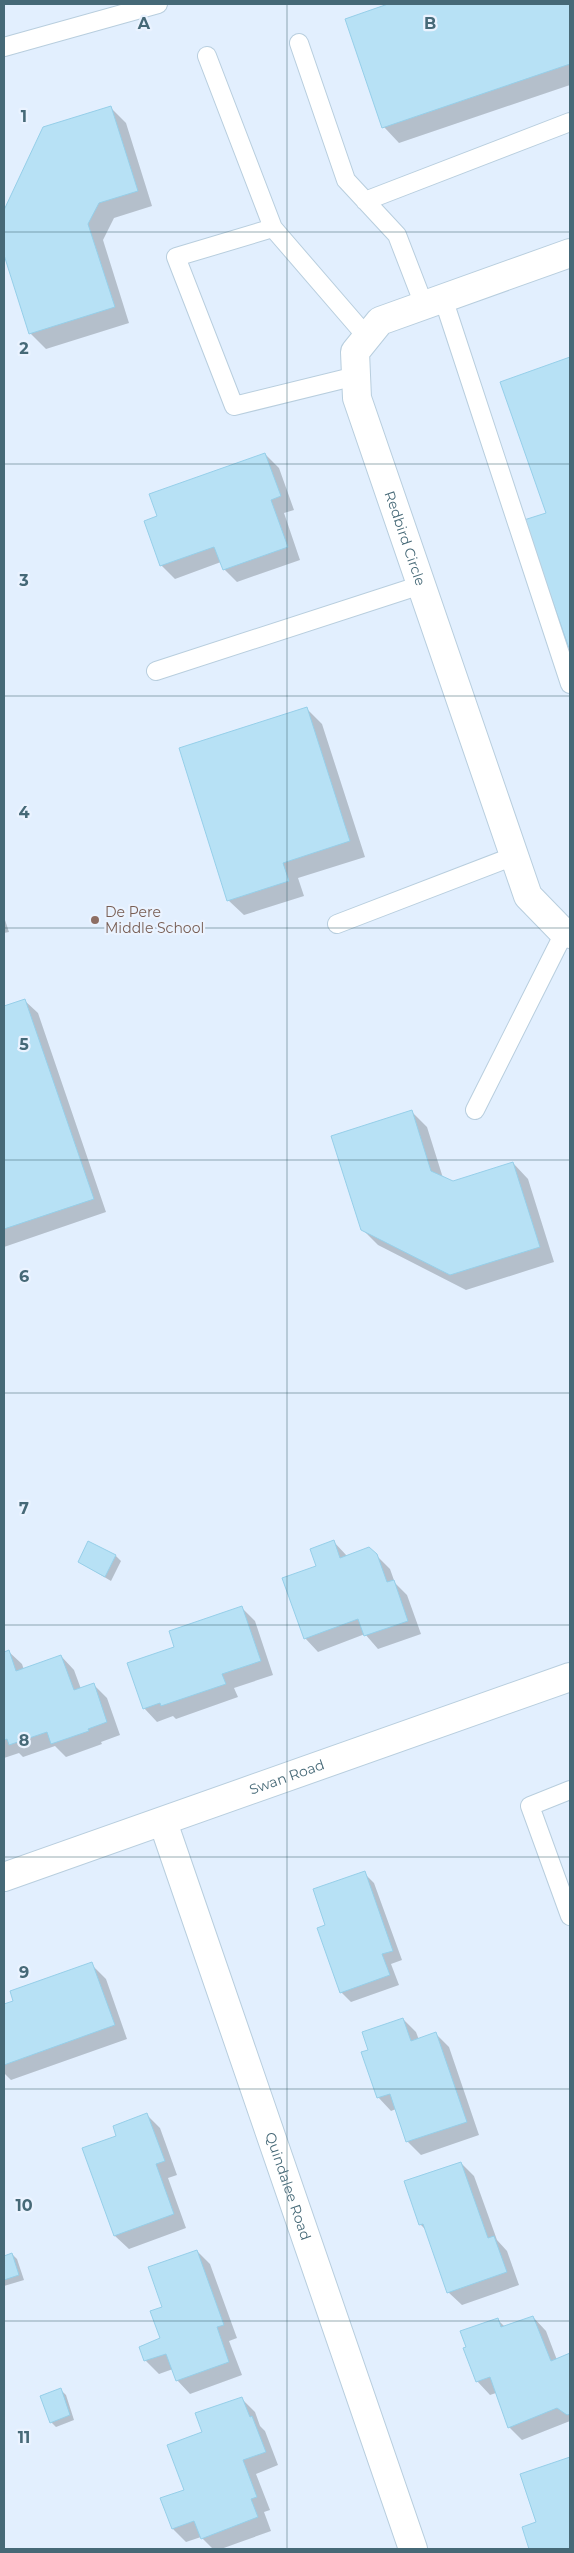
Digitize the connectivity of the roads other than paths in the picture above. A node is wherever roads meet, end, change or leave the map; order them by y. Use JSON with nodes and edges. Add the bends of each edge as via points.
{"nodes":[{"id":1,"x":158,"y":4,"type":"edge"},
{"id":2,"x":299,"y":43,"type":"dead end"},
{"id":3,"x":4,"y":47,"type":"edge"},
{"id":4,"x":207,"y":56,"type":"dead end"},
{"id":5,"x":570,"y":122,"type":"edge"},
{"id":6,"x":364,"y":202,"type":"junction"},
{"id":7,"x":273,"y":228,"type":"junction"},
{"id":8,"x":570,"y":253,"type":"edge"},
{"id":9,"x":433,"y":302,"type":"junction"},
{"id":10,"x":367,"y":337,"type":"junction"},
{"id":11,"x":356,"y":376,"type":"junction"},
{"id":12,"x":421,"y":585,"type":"junction"},
{"id":13,"x":156,"y":671,"type":"dead end"},
{"id":14,"x":570,"y":684,"type":"edge"},
{"id":15,"x":514,"y":856,"type":"junction"},
{"id":16,"x":337,"y":924,"type":"dead end"},
{"id":17,"x":567,"y":934,"type":"edge"},
{"id":18,"x":475,"y":1110,"type":"dead end"},
{"id":19,"x":570,"y":1677,"type":"edge"},
{"id":20,"x":570,"y":1790,"type":"edge"},
{"id":21,"x":163,"y":1822,"type":"junction"},
{"id":22,"x":4,"y":1877,"type":"edge"},
{"id":23,"x":570,"y":1916,"type":"edge"},
{"id":24,"x":413,"y":2549,"type":"edge"}],
"edges":[{"from":1,"to":3,"type":"lane"},
{"from":2,"to":6,"type":"lane","via":[[346,180]]},
{"from":4,"to":7,"type":"lane"},
{"from":5,"to":6,"type":"lane"},
{"from":6,"to":9,"type":"lane","via":[[397,235]]},
{"from":7,"to":10,"type":"lane"},
{"from":7,"to":11,"type":"lane","via":[[176,257],[234,406]]},
{"from":8,"to":9,"type":"street","name":"Redbird Circle"},
{"from":9,"to":10,"type":"street","name":"Redbird Circle","via":[[380,321]]},
{"from":9,"to":14,"type":"lane"},
{"from":10,"to":11,"type":"street","name":"Redbird Circle","via":[[355,352]]},
{"from":11,"to":12,"type":"street","name":"Redbird Circle","via":[[357,398]]},
{"from":12,"to":13,"type":"lane"},
{"from":12,"to":15,"type":"street","name":"Redbird Circle"},
{"from":15,"to":16,"type":"lane"},
{"from":15,"to":17,"type":"street","name":"Redbird Circle","via":[[528,896]]},
{"from":17,"to":18,"type":"lane"},
{"from":19,"to":21,"type":"street","name":"Swan Road"},
{"from":20,"to":23,"type":"lane","via":[[530,1806]]},
{"from":21,"to":22,"type":"street","name":"Swan Road"},
{"from":21,"to":24,"type":"street","name":"Quindalee Road"}]}
